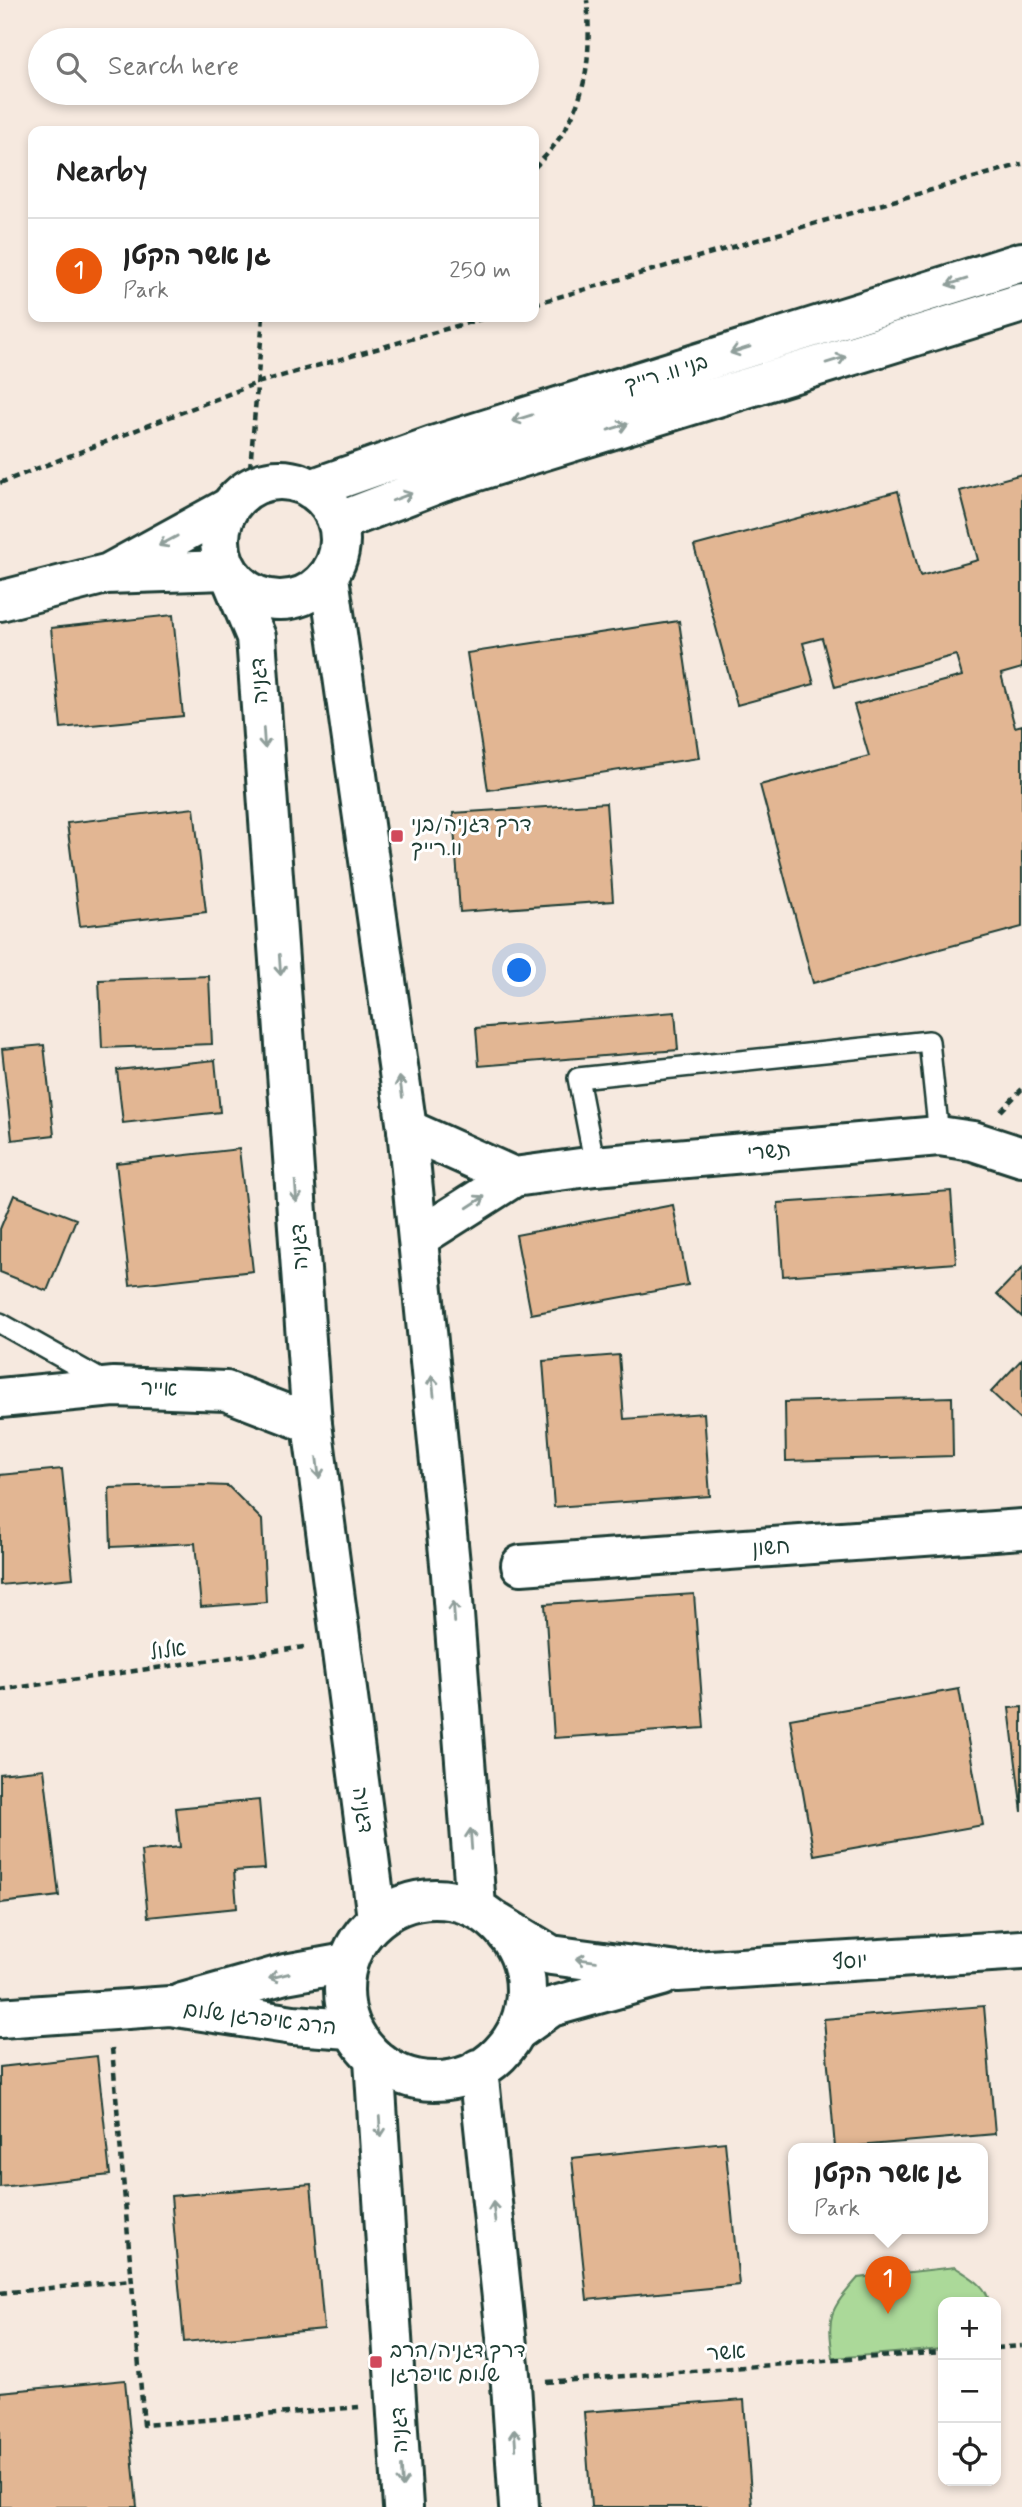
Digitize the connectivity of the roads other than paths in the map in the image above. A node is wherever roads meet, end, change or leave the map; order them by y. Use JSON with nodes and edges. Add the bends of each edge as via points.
{"nodes":[{"id":1,"x":1022,"y":262,"type":"edge"},
{"id":2,"x":1022,"y":303,"type":"edge"},
{"id":3,"x":312,"y":489,"type":"junction"},
{"id":4,"x":238,"y":498,"type":"junction"},
{"id":5,"x":338,"y":522,"type":"junction"},
{"id":6,"x":106,"y":574,"type":"junction"},
{"id":7,"x":229,"y":574,"type":"junction"},
{"id":8,"x":328,"y":577,"type":"junction"},
{"id":9,"x":0,"y":601,"type":"edge"},
{"id":10,"x":407,"y":1129,"type":"junction"},
{"id":11,"x":939,"y":1136,"type":"junction"},
{"id":12,"x":1022,"y":1157,"type":"edge"},
{"id":13,"x":595,"y":1166,"type":"junction"},
{"id":14,"x":514,"y":1177,"type":"junction"},
{"id":15,"x":418,"y":1238,"type":"junction"},
{"id":16,"x":0,"y":1323,"type":"edge"},
{"id":17,"x":114,"y":1387,"type":"junction"},
{"id":18,"x":0,"y":1398,"type":"edge"},
{"id":19,"x":312,"y":1424,"type":"junction"},
{"id":20,"x":1022,"y":1529,"type":"edge"},
{"id":21,"x":521,"y":1565,"type":"dead end"},
{"id":22,"x":487,"y":1915,"type":"junction"},
{"id":23,"x":377,"y":1918,"type":"junction"},
{"id":24,"x":1022,"y":1950,"type":"edge"},
{"id":25,"x":346,"y":1963,"type":"junction"},
{"id":26,"x":678,"y":1972,"type":"junction"},
{"id":27,"x":170,"y":2006,"type":"junction"},
{"id":28,"x":0,"y":2018,"type":"edge"},
{"id":29,"x":350,"y":2029,"type":"junction"},
{"id":30,"x":517,"y":2031,"type":"junction"},
{"id":31,"x":374,"y":2059,"type":"junction"},
{"id":32,"x":478,"y":2069,"type":"junction"},
{"id":33,"x":403,"y":2507,"type":"edge"},
{"id":34,"x":519,"y":2507,"type":"edge"}],
"edges":[{"from":1,"to":3,"type":"street","name":"בני וו. רייך","one_way":true,"via":[[432,446]]},
{"from":5,"to":2,"type":"street","name":"בני וו. רייך","one_way":true,"via":[[455,478]]},
{"from":3,"to":4,"type":"street","via":[[280,480]]},
{"from":3,"to":5,"type":"street","via":[[323,497]]},
{"from":4,"to":6,"type":"street","one_way":true},
{"from":4,"to":7,"type":"street","via":[[218,538]]},
{"from":5,"to":8,"type":"street","via":[[338,560]]},
{"from":6,"to":7,"type":"street"},
{"from":6,"to":9,"type":"street"},
{"from":7,"to":8,"type":"street","via":[[245,590],[280,601],[315,590]]},
{"from":7,"to":19,"type":"street","name":"דגניה","one_way":true,"via":[[256,637]]},
{"from":10,"to":8,"type":"street","one_way":true},
{"from":10,"to":14,"type":"street"},
{"from":10,"to":15,"type":"street"},
{"from":11,"to":12,"type":"street","name":"תשרי"},
{"from":11,"to":13,"type":"street","name":"תשרי"},
{"from":11,"to":13,"type":"lane","via":[[929,1041],[578,1078]]},
{"from":13,"to":14,"type":"street","name":"תשרי"},
{"from":15,"to":14,"type":"street","name":"תשרי","one_way":true},
{"from":22,"to":15,"type":"street","one_way":true},
{"from":16,"to":17,"type":"lane"},
{"from":17,"to":18,"type":"street","name":"אייר"},
{"from":17,"to":19,"type":"street","name":"אייר","via":[[226,1391]]},
{"from":19,"to":23,"type":"street","name":"דגניה","one_way":true},
{"from":20,"to":21,"type":"street","name":"חשון"},
{"from":22,"to":23,"type":"street","via":[[438,1898],[406,1902]]},
{"from":26,"to":22,"type":"street","name":"יוסף","one_way":true,"via":[[551,1955]]},
{"from":22,"to":30,"type":"street","via":[[518,1949],[527,1982]]},
{"from":23,"to":25,"type":"street","via":[[358,1938]]},
{"from":24,"to":26,"type":"street","name":"יוסף"},
{"from":25,"to":27,"type":"street","name":"הרב איפרגן שלום","one_way":true,"via":[[285,1974]]},
{"from":25,"to":29,"type":"street","via":[[342,1996]]},
{"from":26,"to":30,"type":"street","name":"יוסף","via":[[551,2007]]},
{"from":27,"to":28,"type":"street","name":"הרב איפרגן שלום"},
{"from":27,"to":29,"type":"street","name":"הרב איפרגן שלום"},
{"from":29,"to":31,"type":"street"},
{"from":30,"to":32,"type":"street","via":[[502,2053]]},
{"from":31,"to":32,"type":"street","via":[[402,2075],[427,2082],[456,2080]]},
{"from":31,"to":33,"type":"street","name":"דגניה","one_way":true},
{"from":34,"to":32,"type":"street","one_way":true}]}
